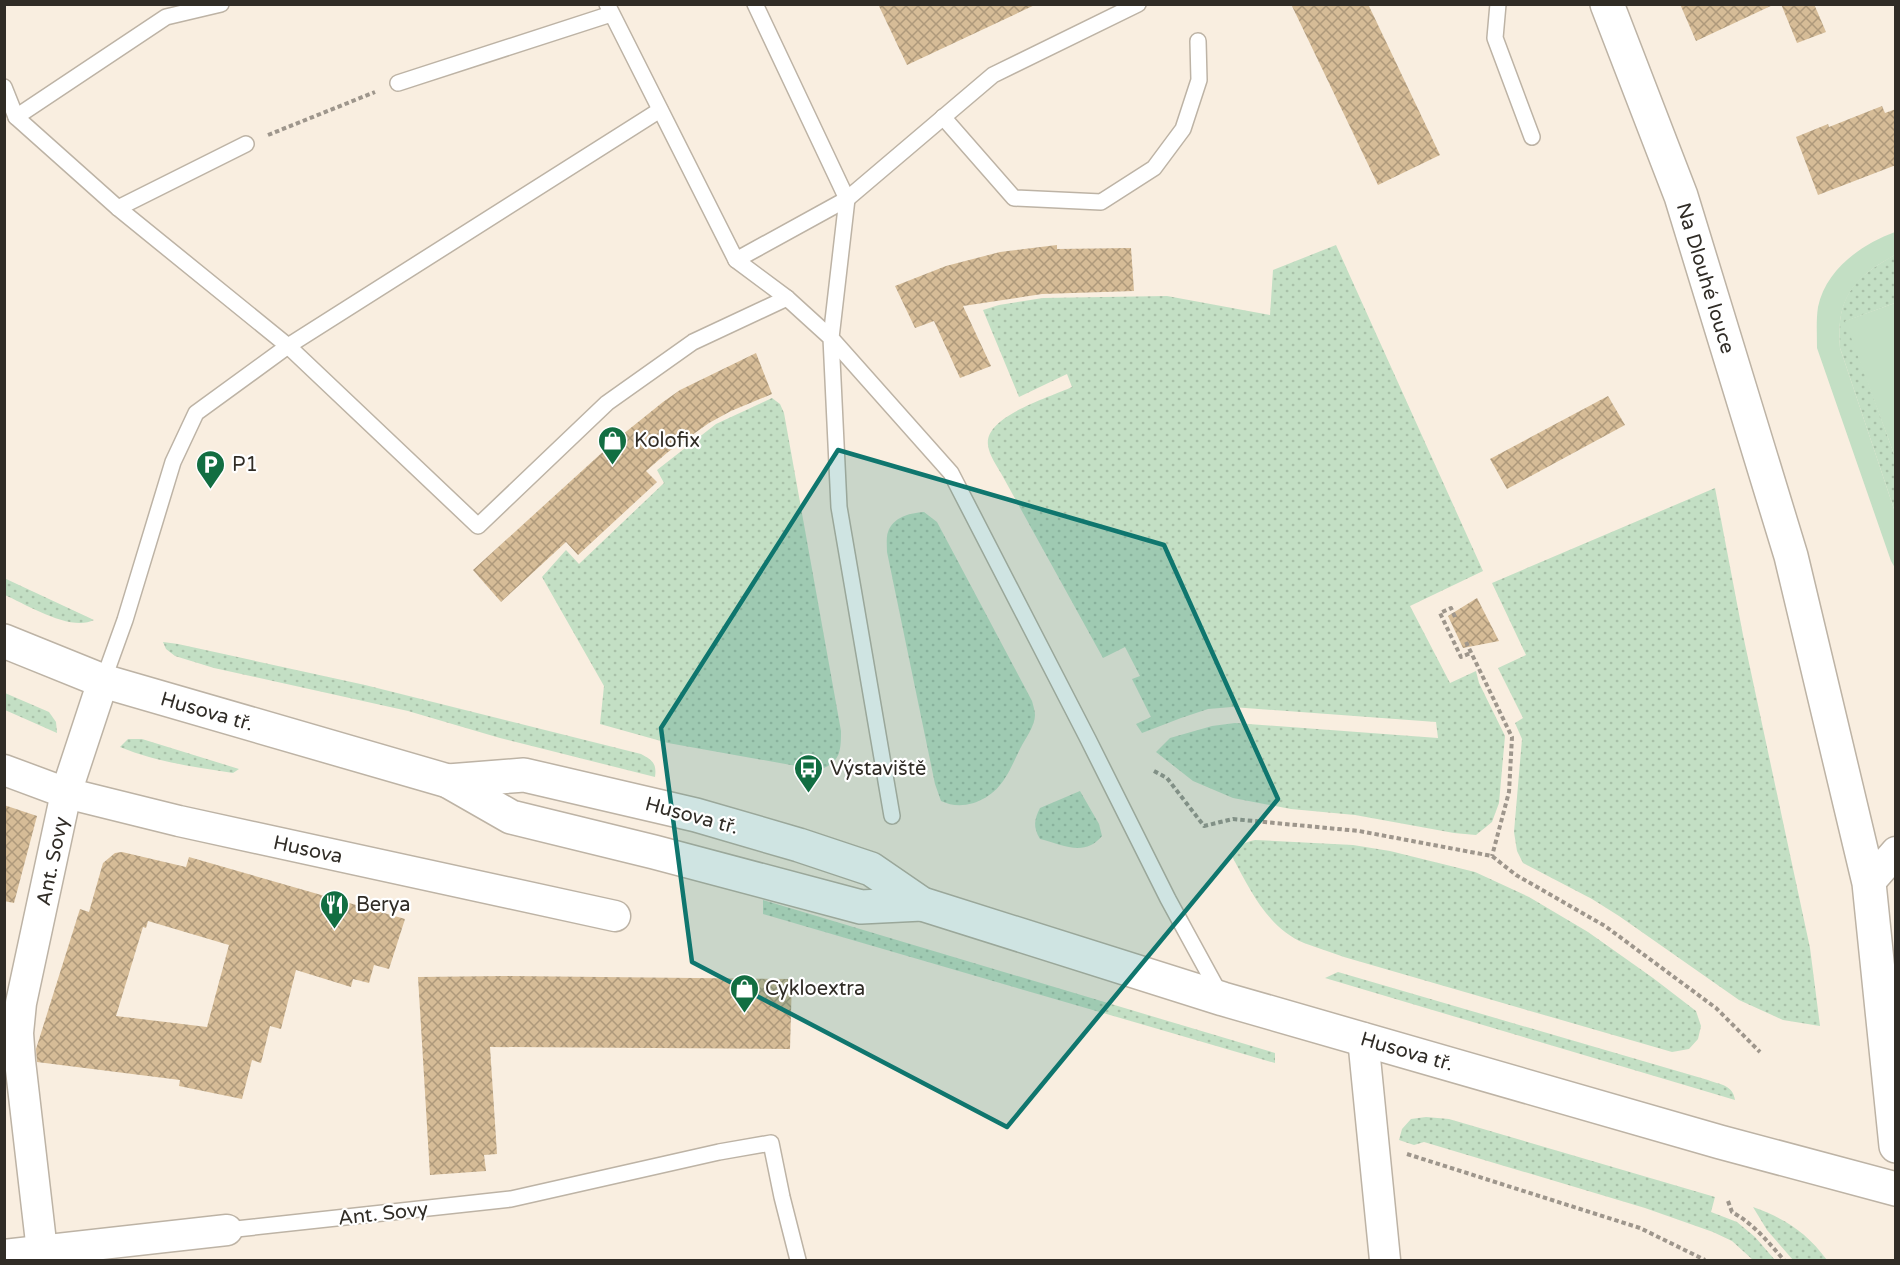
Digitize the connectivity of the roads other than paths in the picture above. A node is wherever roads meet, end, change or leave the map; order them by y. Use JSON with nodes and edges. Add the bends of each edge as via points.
{"nodes":[{"id":1,"x":222,"y":4,"type":"edge"},
{"id":2,"x":755,"y":4,"type":"edge"},
{"id":3,"x":1138,"y":4,"type":"edge"},
{"id":4,"x":1498,"y":4,"type":"edge"},
{"id":5,"x":1607,"y":4,"type":"edge"},
{"id":6,"x":609,"y":9,"type":"edge"},
{"id":7,"x":1198,"y":41,"type":"dead end"},
{"id":8,"x":398,"y":83,"type":"road end"},
{"id":9,"x":4,"y":87,"type":"edge"},
{"id":10,"x":660,"y":110,"type":"junction"},
{"id":11,"x":16,"y":117,"type":"junction"},
{"id":12,"x":943,"y":117,"type":"junction"},
{"id":13,"x":1532,"y":137,"type":"dead end"},
{"id":14,"x":246,"y":144,"type":"road end"},
{"id":15,"x":847,"y":199,"type":"junction"},
{"id":16,"x":118,"y":208,"type":"junction"},
{"id":17,"x":736,"y":260,"type":"junction"},
{"id":18,"x":787,"y":298,"type":"junction"},
{"id":19,"x":831,"y":338,"type":"junction"},
{"id":20,"x":288,"y":346,"type":"junction"},
{"id":21,"x":4,"y":641,"type":"edge"},
{"id":22,"x":103,"y":681,"type":"junction"},
{"id":23,"x":4,"y":770,"type":"edge"},
{"id":24,"x":448,"y":781,"type":"junction"},
{"id":25,"x":66,"y":793,"type":"junction"},
{"id":26,"x":892,"y":816,"type":"dead end"},
{"id":27,"x":1896,"y":852,"type":"edge"},
{"id":28,"x":1869,"y":883,"type":"junction"},
{"id":29,"x":922,"y":904,"type":"junction"},
{"id":30,"x":615,"y":916,"type":"dead end"},
{"id":31,"x":1223,"y":999,"type":"junction"},
{"id":32,"x":1363,"y":1038,"type":"junction"},
{"id":33,"x":1896,"y":1146,"type":"edge"},
{"id":34,"x":1896,"y":1190,"type":"edge"},
{"id":35,"x":227,"y":1230,"type":"joint"},
{"id":36,"x":42,"y":1251,"type":"junction"},
{"id":37,"x":4,"y":1255,"type":"edge"},
{"id":38,"x":798,"y":1260,"type":"edge"},
{"id":39,"x":1385,"y":1260,"type":"edge"}],
"edges":[{"from":1,"to":11,"type":"lane","via":[[166,17]]},
{"from":2,"to":15,"type":"lane"},
{"from":3,"to":12,"type":"lane","via":[[993,75]]},
{"from":4,"to":13,"type":"lane","via":[[1495,38]]},
{"from":5,"to":28,"type":"street","name":"Na Dlouhé louce","via":[[1681,196],[1791,556]]},
{"from":6,"to":8,"type":"lane"},
{"from":6,"to":10,"type":"lane"},
{"from":7,"to":12,"type":"lane","via":[[1199,80],[1183,129],[1154,168],[1101,202],[1014,198]]},
{"from":9,"to":11,"type":"lane"},
{"from":10,"to":17,"type":"lane"},
{"from":10,"to":20,"type":"lane"},
{"from":11,"to":16,"type":"lane"},
{"from":12,"to":15,"type":"lane"},
{"from":14,"to":16,"type":"lane"},
{"from":15,"to":17,"type":"lane"},
{"from":15,"to":19,"type":"lane"},
{"from":16,"to":20,"type":"lane"},
{"from":17,"to":18,"type":"lane"},
{"from":18,"to":19,"type":"lane"},
{"from":18,"to":20,"type":"lane","via":[[693,342],[607,403],[478,526]]},
{"from":19,"to":26,"type":"lane","via":[[839,507]]},
{"from":19,"to":31,"type":"lane","via":[[951,473]]},
{"from":20,"to":22,"type":"lane","via":[[196,413],[173,462]]},
{"from":21,"to":22,"type":"street","name":"Husova tř."},
{"from":22,"to":24,"type":"street","name":"Husova tř."},
{"from":22,"to":25,"type":"street","name":"Ant. Sovy"},
{"from":23,"to":25,"type":"street","name":"Husova"},
{"from":24,"to":29,"type":"street","name":"Husova tř.","via":[[511,817],[861,907]]},
{"from":24,"to":29,"type":"street","name":"Husova tř.","via":[[524,775],[666,807],[871,869]]},
{"from":25,"to":30,"type":"street","name":"Husova"},
{"from":25,"to":36,"type":"street","name":"Ant. Sovy","via":[[18,1033]]},
{"from":27,"to":28,"type":"street"},
{"from":28,"to":33,"type":"street","name":"Na Dlouhé louce"},
{"from":29,"to":31,"type":"street","name":"Husova tř."},
{"from":31,"to":32,"type":"street","name":"Husova tř."},
{"from":32,"to":34,"type":"street","name":"Husova tř."},
{"from":32,"to":39,"type":"street"},
{"from":35,"to":36,"type":"street","name":"Ant. Sovy"},
{"from":35,"to":38,"type":"lane","name":"Ant. Sovy","via":[[511,1199],[771,1143]]},
{"from":36,"to":37,"type":"street","name":"Ant. Sovy"}]}
